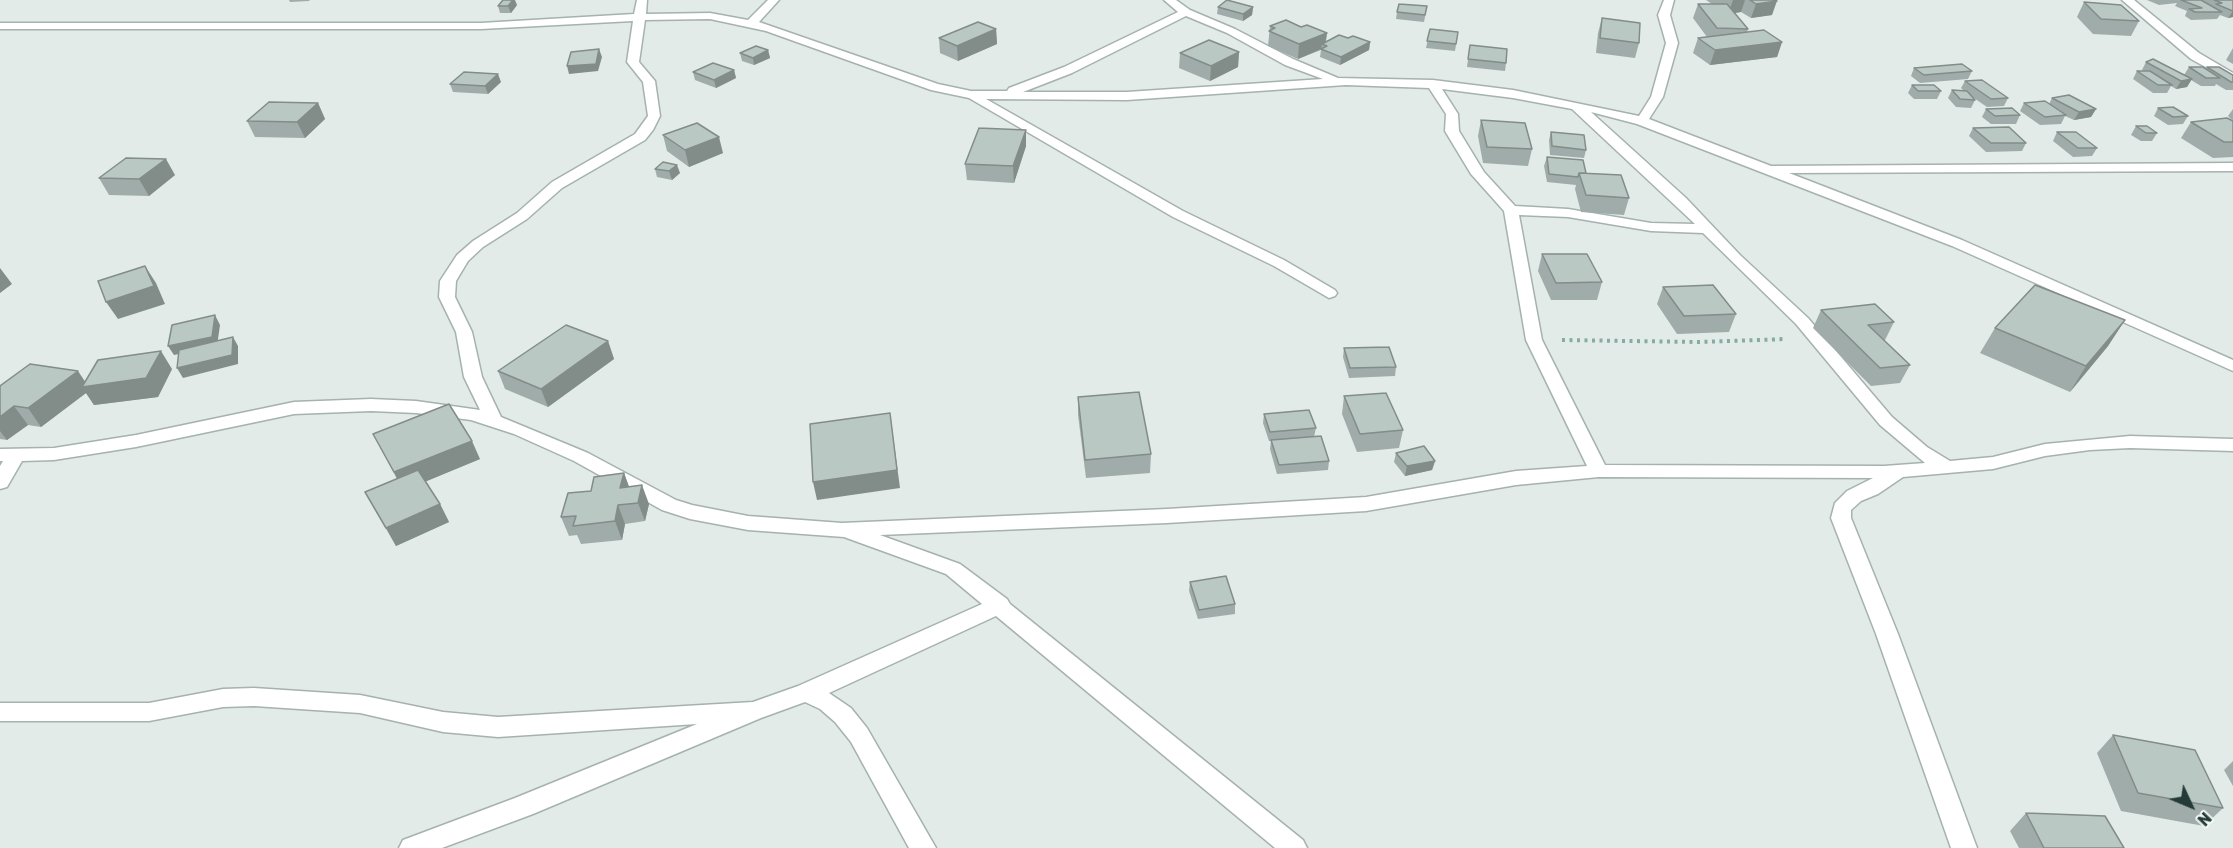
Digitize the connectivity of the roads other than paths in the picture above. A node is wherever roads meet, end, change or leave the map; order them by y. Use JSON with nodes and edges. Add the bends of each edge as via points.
{"nodes":[{"id":1,"x":642,"y":0,"type":"edge"},
{"id":2,"x":774,"y":0,"type":"edge"},
{"id":3,"x":1169,"y":0,"type":"edge"},
{"id":4,"x":1669,"y":0,"type":"edge"},
{"id":5,"x":2127,"y":0,"type":"edge"},
{"id":6,"x":1186,"y":12,"type":"junction"},
{"id":7,"x":639,"y":17,"type":"junction"},
{"id":8,"x":751,"y":24,"type":"junction"},
{"id":9,"x":0,"y":27,"type":"edge"},
{"id":10,"x":2233,"y":78,"type":"edge"},
{"id":11,"x":1346,"y":81,"type":"junction"},
{"id":12,"x":1433,"y":84,"type":"junction"},
{"id":13,"x":971,"y":95,"type":"junction"},
{"id":14,"x":994,"y":96,"type":"junction"},
{"id":15,"x":1575,"y":105,"type":"junction"},
{"id":16,"x":1642,"y":122,"type":"junction"},
{"id":17,"x":2233,"y":167,"type":"edge"},
{"id":18,"x":1763,"y":169,"type":"junction"},
{"id":19,"x":1511,"y":210,"type":"junction"},
{"id":20,"x":1708,"y":229,"type":"junction"},
{"id":21,"x":1329,"y":293,"type":"dead end"},
{"id":22,"x":2233,"y":366,"type":"edge"},
{"id":23,"x":493,"y":419,"type":"junction"},
{"id":24,"x":2233,"y":446,"type":"edge"},
{"id":25,"x":8,"y":455,"type":"edge"},
{"id":26,"x":1947,"y":468,"type":"junction"},
{"id":27,"x":1599,"y":471,"type":"junction"},
{"id":28,"x":1899,"y":471,"type":"junction"},
{"id":29,"x":0,"y":482,"type":"edge"},
{"id":30,"x":842,"y":530,"type":"junction"},
{"id":31,"x":1000,"y":605,"type":"junction"},
{"id":32,"x":806,"y":693,"type":"junction"},
{"id":33,"x":753,"y":711,"type":"junction"},
{"id":34,"x":0,"y":712,"type":"edge"},
{"id":35,"x":412,"y":848,"type":"edge"},
{"id":36,"x":923,"y":848,"type":"edge"},
{"id":37,"x":1294,"y":848,"type":"edge"},
{"id":38,"x":1964,"y":848,"type":"edge"}],
"edges":[{"from":1,"to":7,"type":"street"},
{"from":2,"to":8,"type":"street"},
{"from":3,"to":6,"type":"street"},
{"from":4,"to":16,"type":"street","via":[[1664,15],[1672,43],[1657,97]]},
{"from":5,"to":10,"type":"street","via":[[2195,56]]},
{"from":6,"to":11,"type":"street","via":[[1309,71]]},
{"from":6,"to":14,"type":"street","via":[[1040,83]]},
{"from":7,"to":8,"type":"street","via":[[710,16]]},
{"from":7,"to":9,"type":"street","via":[[481,26]]},
{"from":7,"to":23,"type":"street","via":[[633,62],[649,81],[654,116],[648,127],[640,137],[557,185],[522,216],[478,244],[462,258],[448,281],[447,297],[464,332],[473,377]]},
{"from":8,"to":13,"type":"street","via":[[935,87]]},
{"from":11,"to":12,"type":"street"},
{"from":11,"to":14,"type":"street","via":[[1127,96]]},
{"from":12,"to":15,"type":"street"},
{"from":12,"to":19,"type":"street","via":[[1452,114],[1452,131],[1478,174]]},
{"from":13,"to":14,"type":"street"},
{"from":13,"to":21,"type":"street","via":[[1178,213],[1279,263]]},
{"from":15,"to":16,"type":"street"},
{"from":15,"to":20,"type":"street"},
{"from":16,"to":18,"type":"street"},
{"from":17,"to":18,"type":"street"},
{"from":18,"to":22,"type":"street","via":[[1976,251]]},
{"from":19,"to":20,"type":"street","via":[[1568,213],[1651,227]]},
{"from":19,"to":27,"type":"street","via":[[1534,340]]},
{"from":20,"to":26,"type":"street","via":[[1802,321],[1886,421],[1920,451]]},
{"from":23,"to":25,"type":"street","via":[[416,407],[294,408],[136,441],[54,454]]},
{"from":23,"to":30,"type":"street","via":[[581,457],[669,506],[748,523]]},
{"from":24,"to":26,"type":"street","via":[[2090,444]]},
{"from":25,"to":29,"type":"street"},
{"from":26,"to":28,"type":"street"},
{"from":27,"to":28,"type":"street"},
{"from":27,"to":30,"type":"street","via":[[1516,478],[1366,504]]},
{"from":28,"to":38,"type":"street","via":[[1854,496],[1842,508],[1841,518]]},
{"from":30,"to":31,"type":"street","via":[[953,569]]},
{"from":31,"to":32,"type":"street"},
{"from":31,"to":37,"type":"street"},
{"from":32,"to":33,"type":"street"},
{"from":32,"to":36,"type":"street","via":[[828,702],[859,735]]},
{"from":33,"to":34,"type":"street","via":[[498,727],[443,722],[360,704],[254,697],[224,698],[149,712]]},
{"from":33,"to":35,"type":"street"}]}
